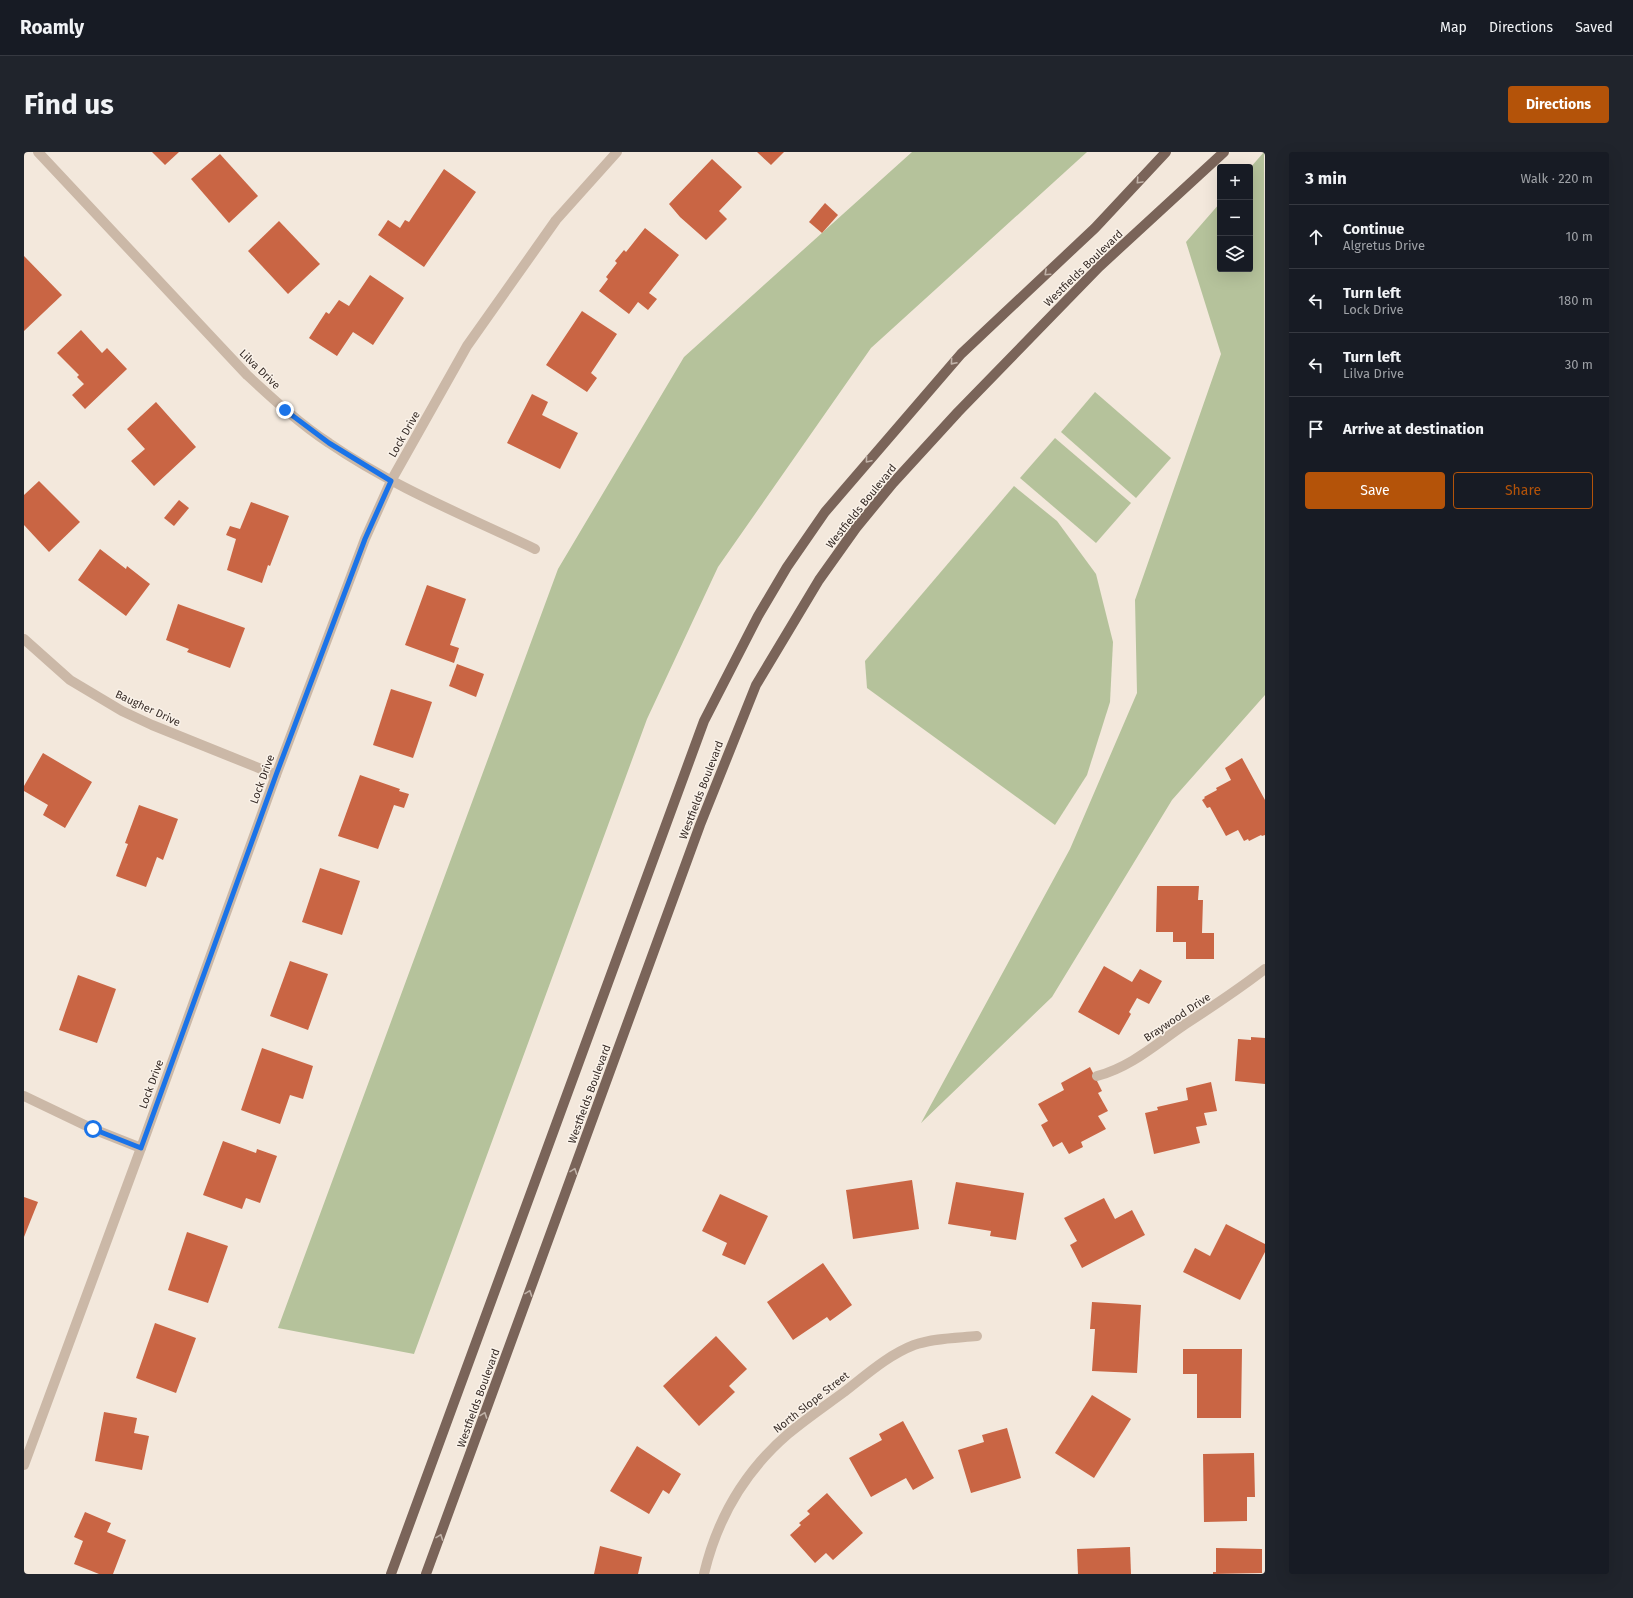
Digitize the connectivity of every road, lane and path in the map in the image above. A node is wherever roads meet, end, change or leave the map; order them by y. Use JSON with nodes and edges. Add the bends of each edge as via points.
{"nodes":[{"id":1,"x":38,"y":152,"type":"edge"},
{"id":2,"x":617,"y":152,"type":"edge"},
{"id":3,"x":1166,"y":152,"type":"edge"},
{"id":4,"x":1224,"y":152,"type":"edge"},
{"id":5,"x":391,"y":481,"type":"junction"},
{"id":6,"x":535,"y":550,"type":"dead end"},
{"id":7,"x":24,"y":640,"type":"edge"},
{"id":8,"x":276,"y":775,"type":"junction"},
{"id":9,"x":1265,"y":969,"type":"edge"},
{"id":10,"x":1097,"y":1076,"type":"dead end"},
{"id":11,"x":24,"y":1096,"type":"edge"},
{"id":12,"x":141,"y":1148,"type":"junction"},
{"id":13,"x":977,"y":1336,"type":"dead end"},
{"id":14,"x":24,"y":1465,"type":"edge"},
{"id":15,"x":391,"y":1574,"type":"edge"},
{"id":16,"x":426,"y":1574,"type":"edge"},
{"id":17,"x":704,"y":1574,"type":"edge"}],
"edges":[{"from":1,"to":5,"type":"street","name":"Lilva Drive","via":[[247,375],[285,410],[329,443]]},
{"from":2,"to":5,"type":"street","name":"Lock Drive","via":[[556,220],[471,340]]},
{"from":3,"to":15,"type":"main road","name":"Westfields Boulevard","one_way":true,"via":[[1095,228],[960,354],[825,512],[787,567],[758,616],[704,721]]},
{"from":16,"to":4,"type":"main road","name":"Westfields Boulevard","one_way":true,"via":[[698,832],[756,684],[819,580],[856,528],[894,483],[958,412],[1099,267]]},
{"from":5,"to":6,"type":"street","name":"Lilva Drive"},
{"from":5,"to":8,"type":"street","name":"Lock Drive","via":[[365,539]]},
{"from":7,"to":8,"type":"street","name":"Baugher Drive","via":[[70,680],[122,711]]},
{"from":8,"to":12,"type":"street","name":"Lock Drive"},
{"from":9,"to":10,"type":"street","name":"Braywood Drive","via":[[1136,1060]]},
{"from":11,"to":12,"type":"street","via":[[93,1129]]},
{"from":12,"to":14,"type":"street","name":"Lock Drive"},
{"from":13,"to":17,"type":"street","name":"North Slope Street","via":[[937,1339],[914,1346],[883,1362],[788,1434],[764,1457],[740,1487],[709,1552]]}]}
